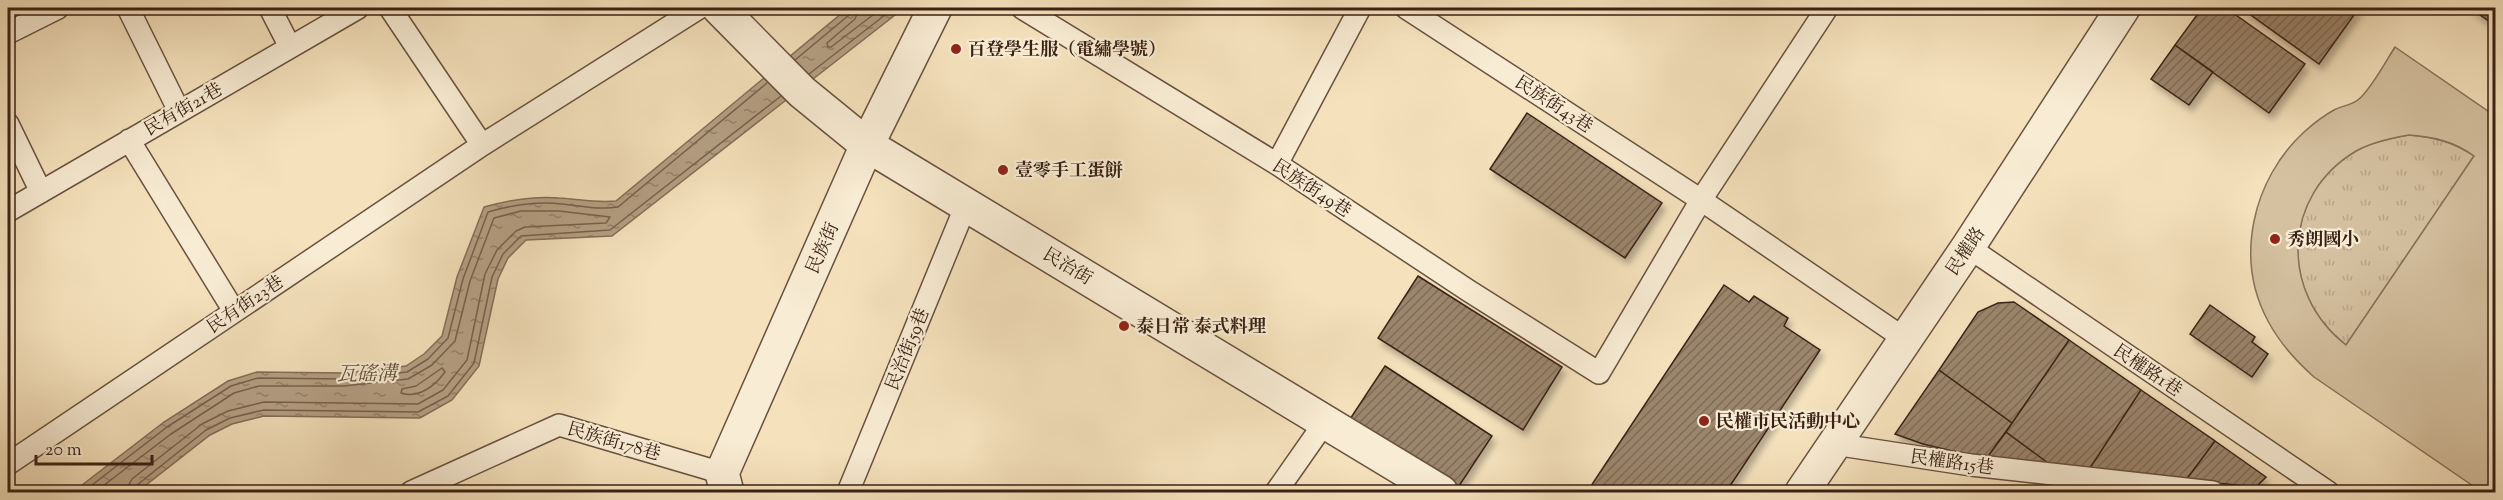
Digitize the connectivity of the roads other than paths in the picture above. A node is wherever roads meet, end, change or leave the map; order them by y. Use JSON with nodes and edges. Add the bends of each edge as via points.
{"nodes":[{"id":1,"x":58,"y":8,"type":"edge"},
{"id":2,"x":128,"y":8,"type":"edge"},
{"id":3,"x":270,"y":8,"type":"edge"},
{"id":4,"x":358,"y":8,"type":"edge"},
{"id":5,"x":390,"y":8,"type":"edge"},
{"id":6,"x":699,"y":8,"type":"edge"},
{"id":7,"x":719,"y":8,"type":"edge"},
{"id":8,"x":934,"y":8,"type":"edge"},
{"id":9,"x":1022,"y":8,"type":"edge"},
{"id":10,"x":1360,"y":8,"type":"edge"},
{"id":11,"x":1406,"y":8,"type":"edge"},
{"id":12,"x":1827,"y":8,"type":"edge"},
{"id":13,"x":2123,"y":8,"type":"edge"},
{"id":14,"x":8,"y":33,"type":"edge"},
{"id":15,"x":290,"y":47,"type":"junction"},
{"id":16,"x":179,"y":111,"type":"junction"},
{"id":17,"x":8,"y":124,"type":"edge"},
{"id":18,"x":129,"y":141,"type":"junction"},
{"id":19,"x":482,"y":145,"type":"junction"},
{"id":20,"x":867,"y":145,"type":"junction"},
{"id":21,"x":1277,"y":164,"type":"junction"},
{"id":22,"x":41,"y":192,"type":"junction"},
{"id":23,"x":1701,"y":200,"type":"junction"},
{"id":24,"x":966,"y":205,"type":"junction"},
{"id":25,"x":8,"y":211,"type":"edge"},
{"id":26,"x":1968,"y":247,"type":"junction"},
{"id":27,"x":234,"y":311,"type":"junction"},
{"id":28,"x":1905,"y":339,"type":"junction"},
{"id":29,"x":1325,"y":422,"type":"junction"},
{"id":30,"x":1834,"y":444,"type":"junction"},
{"id":31,"x":8,"y":464,"type":"edge"},
{"id":32,"x":725,"y":483,"type":"edge"},
{"id":33,"x":414,"y":492,"type":"edge"},
{"id":34,"x":848,"y":492,"type":"edge"},
{"id":35,"x":1276,"y":492,"type":"edge"},
{"id":36,"x":1442,"y":492,"type":"edge"},
{"id":37,"x":1802,"y":492,"type":"edge"},
{"id":38,"x":2213,"y":492,"type":"edge"},
{"id":39,"x":2328,"y":492,"type":"edge"}],
"edges":[{"from":1,"to":14,"type":"lane"},
{"from":2,"to":16,"type":"lane"},
{"from":3,"to":15,"type":"lane"},
{"from":4,"to":15,"type":"lane","name":"民有街21巷"},
{"from":5,"to":19,"type":"lane"},
{"from":6,"to":19,"type":"lane","name":"民有街23巷"},
{"from":7,"to":20,"type":"street","name":"民治街","via":[[802,92]]},
{"from":8,"to":20,"type":"street","name":"民族街"},
{"from":9,"to":21,"type":"lane","name":"民族街49巷"},
{"from":10,"to":21,"type":"lane"},
{"from":11,"to":23,"type":"lane","name":"民族街43巷"},
{"from":12,"to":23,"type":"lane"},
{"from":13,"to":26,"type":"street","name":"民權路"},
{"from":15,"to":16,"type":"lane","name":"民有街21巷"},
{"from":16,"to":18,"type":"lane","name":"民有街21巷"},
{"from":17,"to":22,"type":"lane"},
{"from":18,"to":22,"type":"lane","name":"民有街21巷"},
{"from":18,"to":27,"type":"lane"},
{"from":19,"to":27,"type":"lane","name":"民有街23巷"},
{"from":20,"to":24,"type":"street","name":"民治街"},
{"from":20,"to":32,"type":"street","name":"民族街"},
{"from":21,"to":23,"type":"lane","name":"民族街49巷","via":[[1599,373]]},
{"from":22,"to":25,"type":"lane","name":"民有街21巷"},
{"from":23,"to":28,"type":"lane","name":"民族街43巷"},
{"from":24,"to":29,"type":"street","name":"民治街"},
{"from":24,"to":34,"type":"lane","name":"民治街59巷"},
{"from":26,"to":28,"type":"street","name":"民權路"},
{"from":26,"to":39,"type":"lane","name":"民權路1巷"},
{"from":27,"to":31,"type":"lane","name":"民有街23巷"},
{"from":28,"to":30,"type":"street","name":"民權路"},
{"from":29,"to":35,"type":"lane"},
{"from":29,"to":36,"type":"street","name":"民治街"},
{"from":30,"to":37,"type":"street","name":"民權路"},
{"from":30,"to":38,"type":"lane","name":"民權路15巷","via":[[1971,465]]},
{"from":32,"to":33,"type":"lane","name":"民族街178巷","via":[[559,425]]}]}
